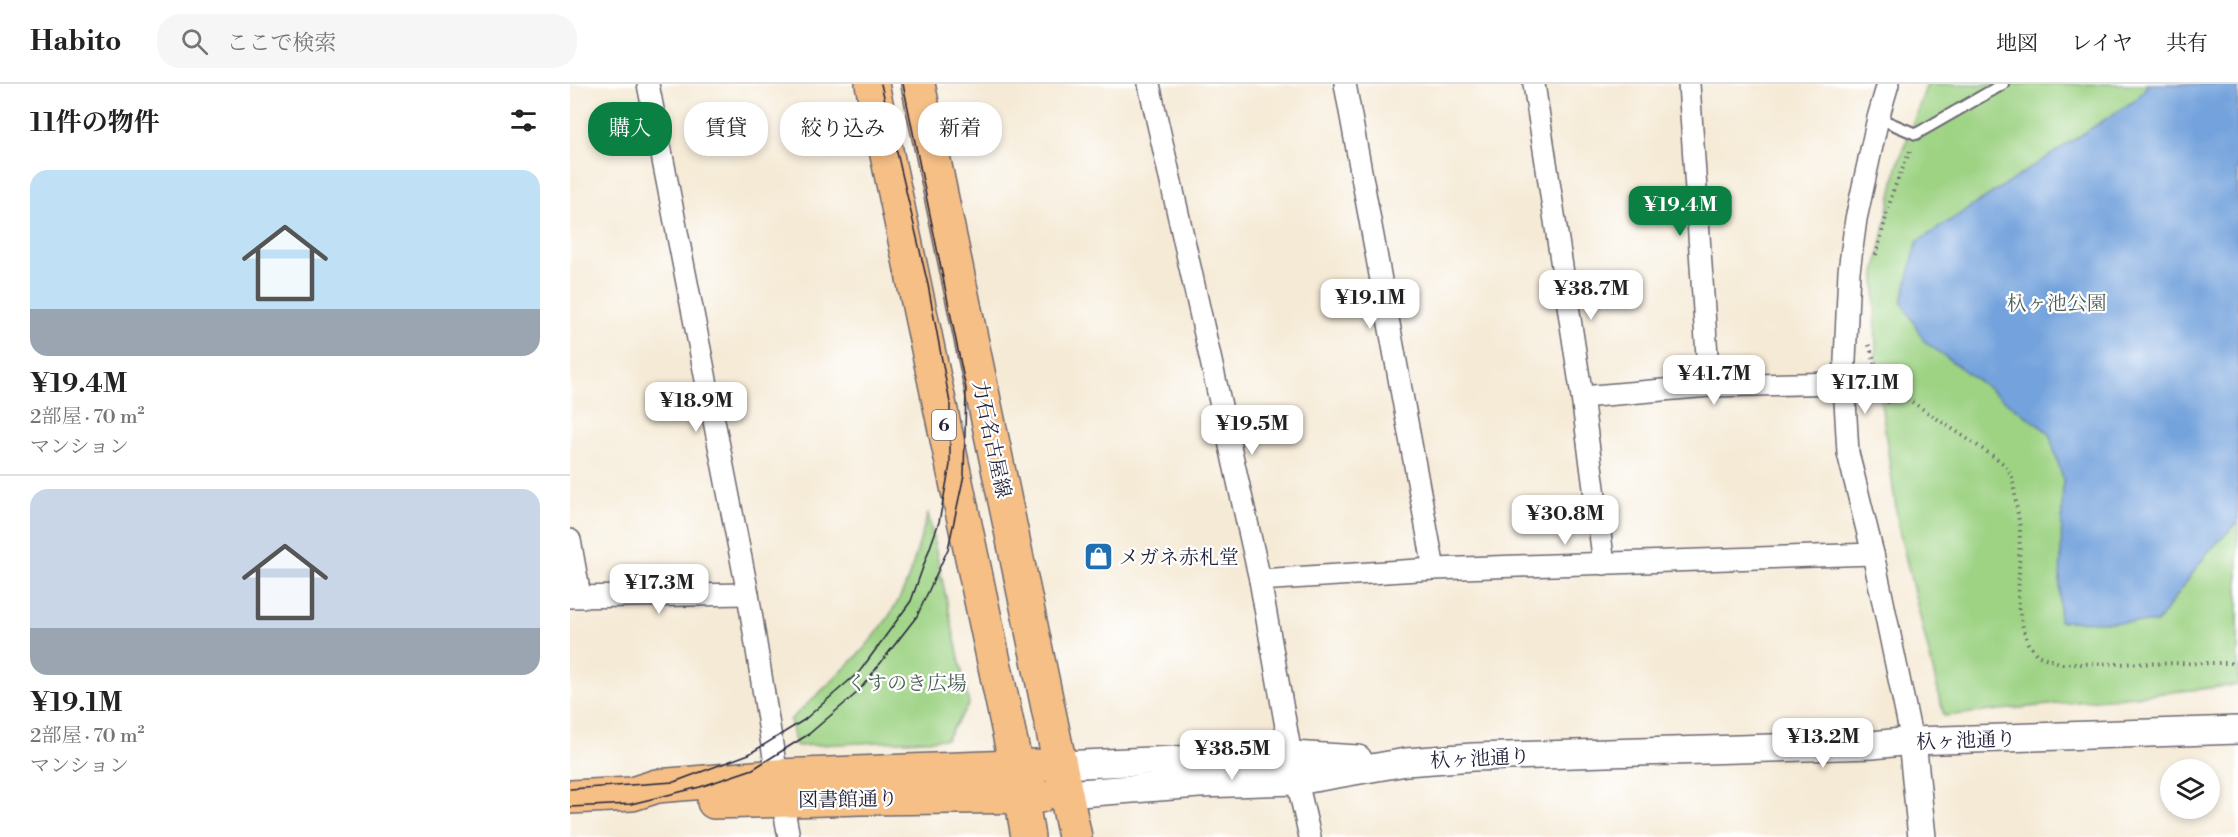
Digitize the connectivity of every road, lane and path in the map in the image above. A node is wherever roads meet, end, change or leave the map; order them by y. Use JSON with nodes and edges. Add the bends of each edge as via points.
{"nodes":[{"id":1,"x":648,"y":84,"type":"edge"},
{"id":2,"x":872,"y":84,"type":"edge"},
{"id":3,"x":918,"y":84,"type":"edge"},
{"id":4,"x":1149,"y":84,"type":"edge"},
{"id":5,"x":1345,"y":84,"type":"edge"},
{"id":6,"x":1534,"y":84,"type":"edge"},
{"id":7,"x":1689,"y":84,"type":"edge"},
{"id":8,"x":1888,"y":84,"type":"edge"},
{"id":9,"x":2003,"y":84,"type":"edge"},
{"id":10,"x":1878,"y":118,"type":"junction"},
{"id":11,"x":1916,"y":134,"type":"junction"},
{"id":12,"x":1874,"y":263,"type":"dead end"},
{"id":13,"x":1868,"y":342,"type":"dead end"},
{"id":14,"x":1882,"y":382,"type":"junction"},
{"id":15,"x":1844,"y":383,"type":"junction"},
{"id":16,"x":1709,"y":386,"type":"junction"},
{"id":17,"x":1582,"y":396,"type":"junction"},
{"id":18,"x":1890,"y":407,"type":"dead end"},
{"id":19,"x":570,"y":540,"type":"edge"},
{"id":20,"x":1873,"y":554,"type":"junction"},
{"id":21,"x":1604,"y":564,"type":"junction"},
{"id":22,"x":1434,"y":569,"type":"junction"},
{"id":23,"x":1260,"y":580,"type":"junction"},
{"id":24,"x":748,"y":594,"type":"junction"},
{"id":25,"x":575,"y":597,"type":"edge"},
{"id":26,"x":2238,"y":661,"type":"edge"},
{"id":27,"x":2238,"y":730,"type":"edge"},
{"id":28,"x":1912,"y":741,"type":"junction"},
{"id":29,"x":1294,"y":768,"type":"junction"},
{"id":30,"x":1063,"y":780,"type":"junction"},
{"id":31,"x":1018,"y":781,"type":"junction"},
{"id":32,"x":780,"y":788,"type":"junction"},
{"id":33,"x":570,"y":797,"type":"edge"},
{"id":34,"x":789,"y":837,"type":"edge"},
{"id":35,"x":1028,"y":837,"type":"edge"},
{"id":36,"x":1075,"y":837,"type":"edge"},
{"id":37,"x":1310,"y":837,"type":"edge"},
{"id":38,"x":1922,"y":837,"type":"edge"}],
"edges":[{"from":1,"to":24,"type":"street"},
{"from":2,"to":31,"type":"main road","number":"6"},
{"from":3,"to":30,"type":"main road","name":"力石名古屋線","number":"6"},
{"from":4,"to":23,"type":"street"},
{"from":5,"to":22,"type":"street"},
{"from":6,"to":17,"type":"street"},
{"from":7,"to":16,"type":"street"},
{"from":8,"to":10,"type":"street"},
{"from":9,"to":11,"type":"lane"},
{"from":10,"to":11,"type":"lane"},
{"from":10,"to":15,"type":"street","via":[[1849,271]]},
{"from":11,"to":12,"type":"path","via":[[1893,191]]},
{"from":13,"to":14,"type":"path"},
{"from":14,"to":18,"type":"path"},
{"from":14,"to":26,"type":"path","via":[[1996,458],[2012,476],[2020,528],[2018,606],[2028,643],[2037,655],[2062,664]]},
{"from":15,"to":16,"type":"street"},
{"from":15,"to":20,"type":"street","via":[[1848,453]]},
{"from":16,"to":17,"type":"street"},
{"from":17,"to":21,"type":"street"},
{"from":19,"to":25,"type":"street"},
{"from":20,"to":21,"type":"street"},
{"from":20,"to":28,"type":"street"},
{"from":21,"to":22,"type":"street"},
{"from":22,"to":23,"type":"street"},
{"from":23,"to":29,"type":"street"},
{"from":24,"to":25,"type":"street"},
{"from":24,"to":32,"type":"street"},
{"from":27,"to":28,"type":"street","name":"杁ヶ池通り"},
{"from":28,"to":29,"type":"street","name":"杁ヶ池通り"},
{"from":28,"to":38,"type":"street"},
{"from":29,"to":30,"type":"street","name":"杁ヶ池通り"},
{"from":29,"to":37,"type":"street"},
{"from":30,"to":31,"type":"main road","name":"図書館通り"},
{"from":30,"to":36,"type":"main road","name":"力石名古屋線"},
{"from":31,"to":32,"type":"main road","name":"図書館通り"},
{"from":31,"to":35,"type":"main road"},
{"from":32,"to":33,"type":"main road","name":"図書館通り","via":[[657,786],[632,794]]},
{"from":32,"to":34,"type":"street"}]}
